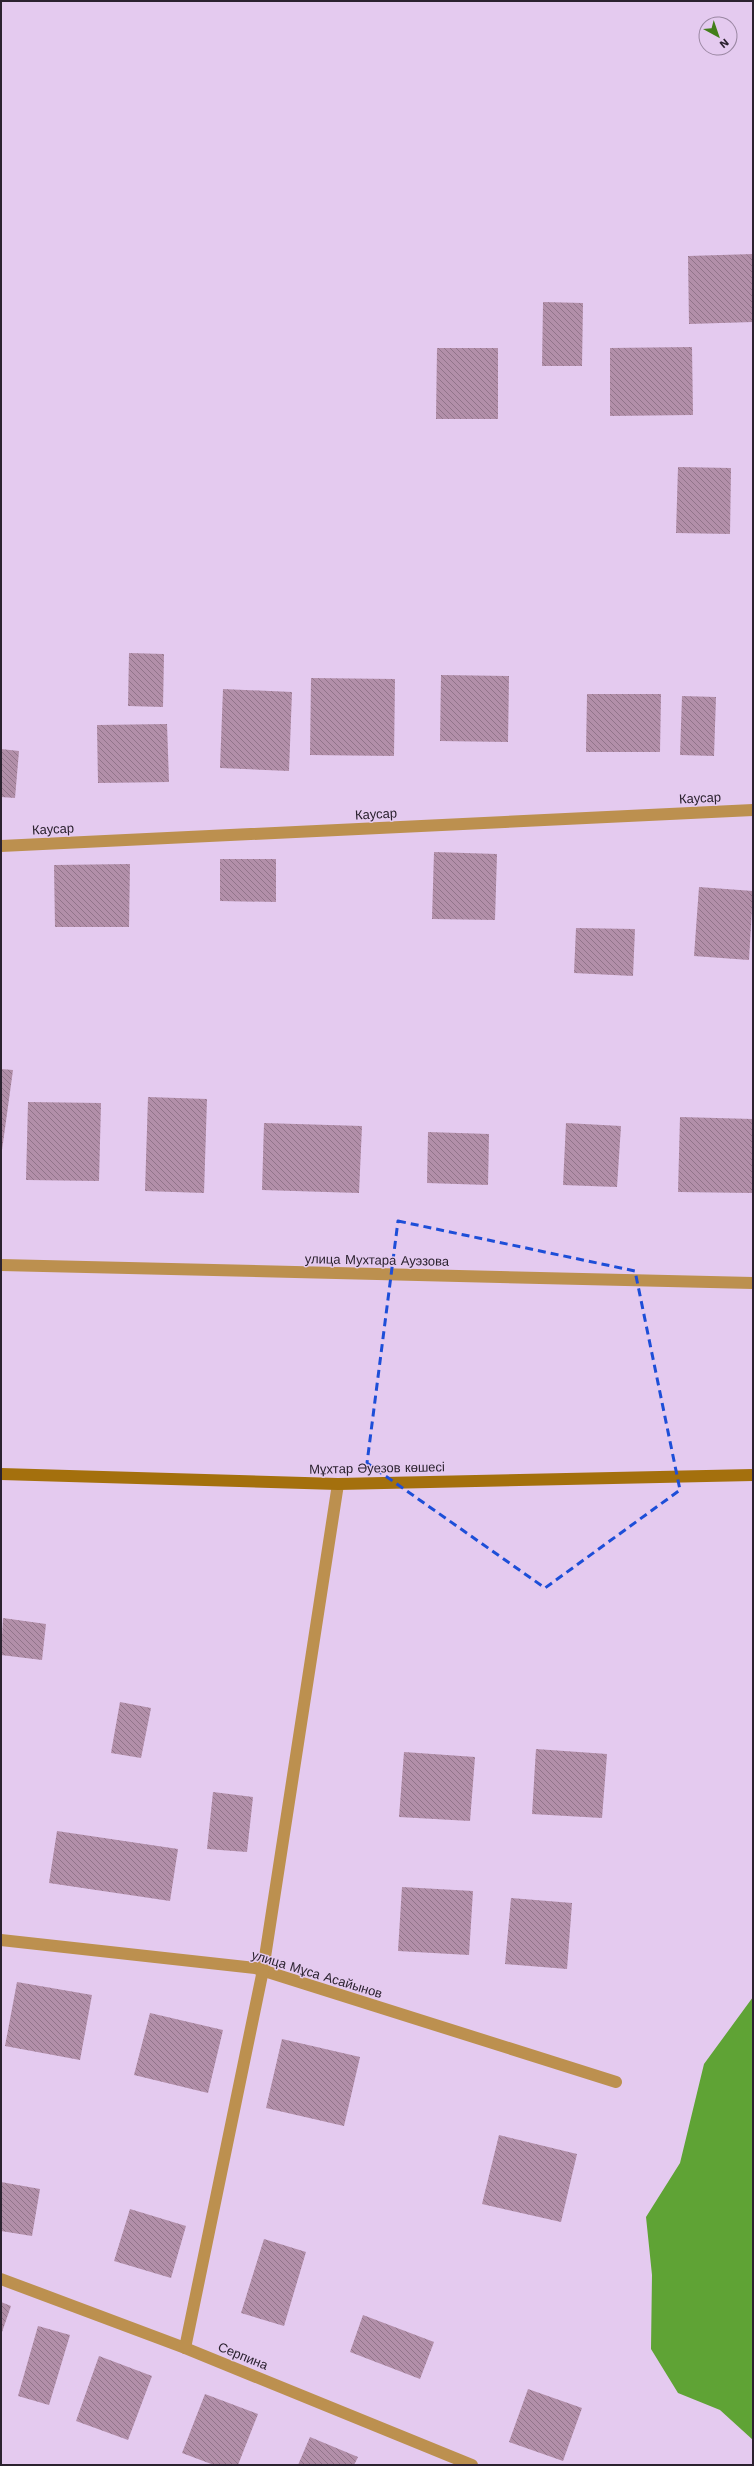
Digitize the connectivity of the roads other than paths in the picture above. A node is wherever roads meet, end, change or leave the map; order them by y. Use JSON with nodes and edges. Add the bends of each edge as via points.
{"nodes":[{"id":1,"x":753,"y":810,"type":"edge"},
{"id":2,"x":1,"y":846,"type":"edge"},
{"id":3,"x":1,"y":1265,"type":"edge"},
{"id":4,"x":753,"y":1283,"type":"edge"},
{"id":5,"x":1,"y":1474,"type":"edge"},
{"id":6,"x":753,"y":1475,"type":"edge"},
{"id":7,"x":338,"y":1484,"type":"junction"},
{"id":8,"x":1,"y":1940,"type":"edge"},
{"id":9,"x":264,"y":1970,"type":"junction"},
{"id":10,"x":616,"y":2082,"type":"dead end"},
{"id":11,"x":1,"y":2279,"type":"edge"},
{"id":12,"x":185,"y":2348,"type":"junction"},
{"id":13,"x":472,"y":2465,"type":"edge"}],
"edges":[{"from":1,"to":2,"type":"street","name":"Каусар"},
{"from":3,"to":4,"type":"street","name":"улица Мухтара Ауэзова"},
{"from":5,"to":7,"type":"main road","name":"Мұхтар Әуезов көшесі"},
{"from":6,"to":7,"type":"main road","name":"Мұхтар Әуезов көшесі"},
{"from":7,"to":9,"type":"street"},
{"from":8,"to":9,"type":"street","name":"улица Мұса Асайынов"},
{"from":9,"to":10,"type":"street","name":"улица Мұса Асайынов"},
{"from":9,"to":12,"type":"street"},
{"from":11,"to":12,"type":"street","name":"Серпина"},
{"from":12,"to":13,"type":"street","name":"Серпина"}]}
